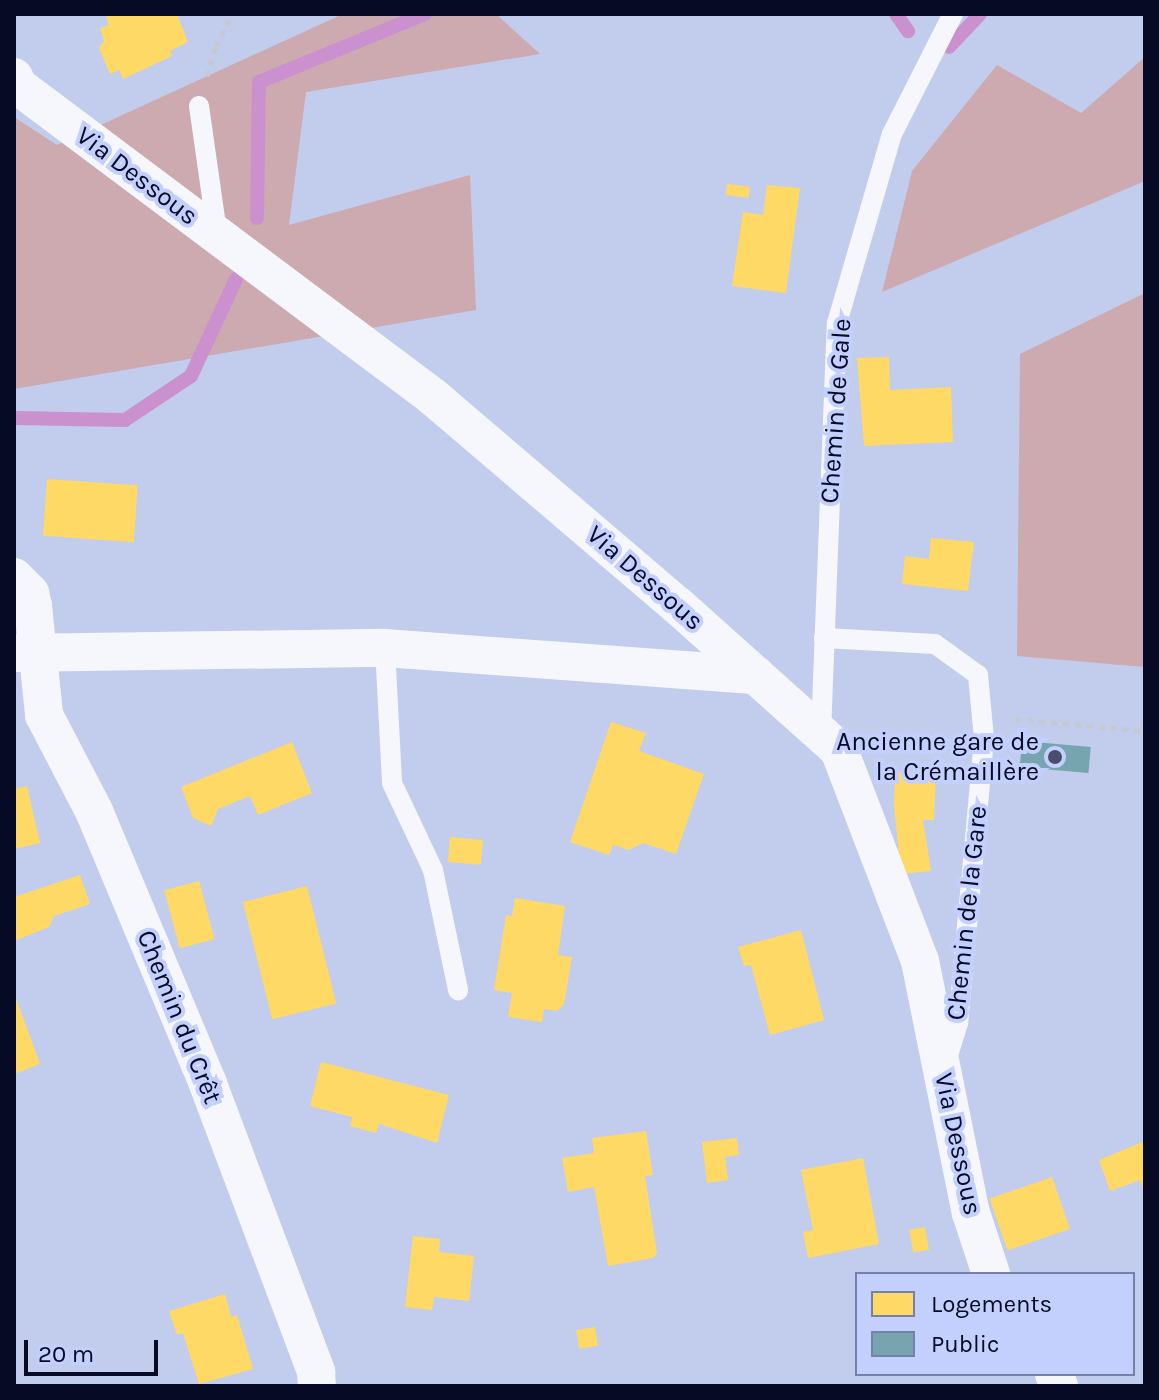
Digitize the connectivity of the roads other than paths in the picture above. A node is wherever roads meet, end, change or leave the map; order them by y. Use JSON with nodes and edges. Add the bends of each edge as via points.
{"nodes":[{"id":1,"x":953,"y":14,"type":"edge"},
{"id":2,"x":14,"y":77,"type":"edge"},
{"id":3,"x":199,"y":106,"type":"road end"},
{"id":4,"x":218,"y":237,"type":"junction"},
{"id":5,"x":23,"y":591,"type":"edge"},
{"id":6,"x":824,"y":638,"type":"junction"},
{"id":7,"x":385,"y":648,"type":"junction"},
{"id":8,"x":14,"y":653,"type":"edge"},
{"id":9,"x":756,"y":675,"type":"junction"},
{"id":10,"x":821,"y":733,"type":"junction"},
{"id":11,"x":458,"y":990,"type":"dead end"},
{"id":12,"x":943,"y":1073,"type":"junction"},
{"id":13,"x":990,"y":1272,"type":"edge"},
{"id":14,"x":317,"y":1386,"type":"edge"}],
"edges":[{"from":1,"to":6,"type":"lane","name":"Chemin de Gale","via":[[892,134],[837,323]]},
{"from":2,"to":4,"type":"street","name":"Via Dessous","via":[[18,86]]},
{"from":3,"to":4,"type":"lane"},
{"from":4,"to":9,"type":"street","name":"Via Dessous","via":[[432,396]]},
{"from":5,"to":14,"type":"street","name":"Chemin du Crêt","via":[[44,715],[94,811],[208,1084]]},
{"from":6,"to":10,"type":"lane","name":"Chemin de Gale"},
{"from":6,"to":12,"type":"lane","name":"Chemin de la Gare","via":[[935,644],[978,675],[984,739],[958,1023]]},
{"from":7,"to":8,"type":"street"},
{"from":7,"to":9,"type":"street"},
{"from":7,"to":11,"type":"lane","via":[[392,783],[433,870]]},
{"from":9,"to":10,"type":"street","name":"Via Dessous"},
{"from":10,"to":12,"type":"street","name":"Via Dessous","via":[[839,750],[920,961]]},
{"from":12,"to":13,"type":"street","name":"Via Dessous","via":[[971,1213]]}]}
